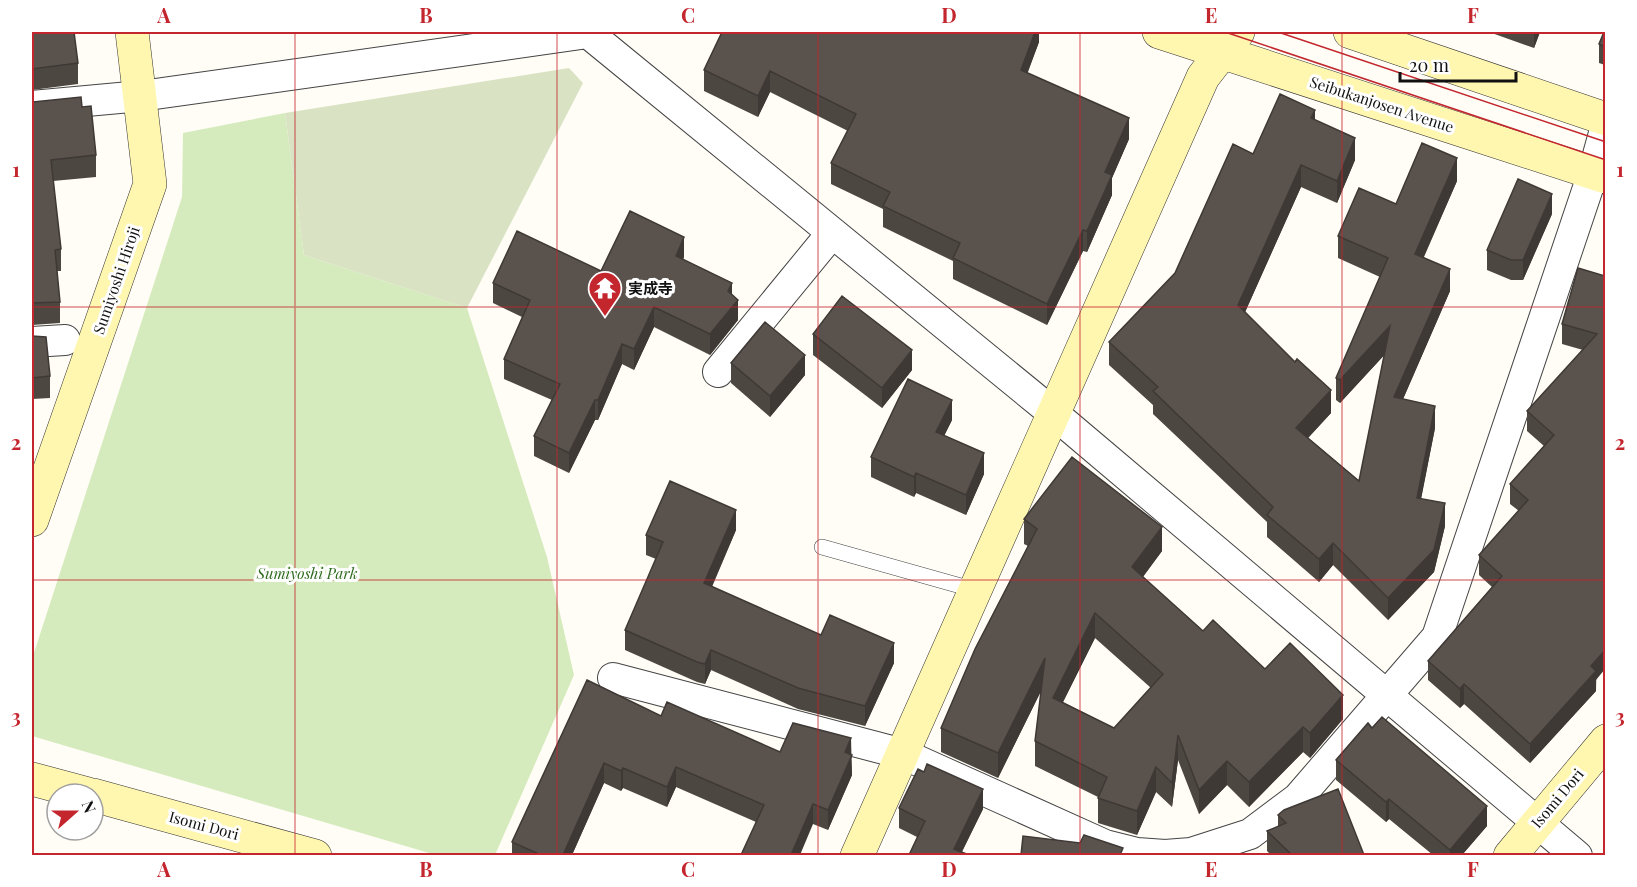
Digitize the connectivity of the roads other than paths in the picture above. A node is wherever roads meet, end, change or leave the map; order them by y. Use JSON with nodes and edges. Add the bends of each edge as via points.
{"nodes":[{"id":1,"x":132,"y":32,"type":"edge"},
{"id":2,"x":1159,"y":32,"type":"edge"},
{"id":3,"x":1350,"y":32,"type":"edge"},
{"id":4,"x":1229,"y":42,"type":"edge"},
{"id":5,"x":402,"y":45,"type":"edge"},
{"id":6,"x":141,"y":96,"type":"junction"},
{"id":7,"x":32,"y":106,"type":"edge"},
{"id":8,"x":1605,"y":119,"type":"edge"},
{"id":9,"x":1605,"y":126,"type":"edge"},
{"id":10,"x":1599,"y":175,"type":"edge"},
{"id":11,"x":832,"y":233,"type":"junction"},
{"id":12,"x":65,"y":340,"type":"dead end"},
{"id":13,"x":32,"y":342,"type":"edge"},
{"id":14,"x":717,"y":372,"type":"dead end"},
{"id":15,"x":1053,"y":413,"type":"junction"},
{"id":16,"x":32,"y":520,"type":"edge"},
{"id":17,"x":822,"y":548,"type":"dead end"},
{"id":18,"x":975,"y":590,"type":"junction"},
{"id":19,"x":613,"y":678,"type":"dead end"},
{"id":20,"x":1388,"y":696,"type":"junction"},
{"id":21,"x":1605,"y":741,"type":"edge"},
{"id":22,"x":903,"y":754,"type":"junction"},
{"id":23,"x":105,"y":798,"type":"edge"},
{"id":24,"x":1537,"y":822,"type":"junction"},
{"id":25,"x":315,"y":855,"type":"edge"},
{"id":26,"x":857,"y":855,"type":"edge"},
{"id":27,"x":1510,"y":855,"type":"edge"},
{"id":28,"x":1577,"y":855,"type":"edge"}],
"edges":[{"from":1,"to":6,"type":"street","name":"Sumiyoshi Hiroji"},
{"from":2,"to":4,"type":"street","name":"Seibukanjosen Avenue"},
{"from":3,"to":8,"type":"street"},
{"from":4,"to":10,"type":"street","name":"Seibukanjosen Avenue"},
{"from":4,"to":15,"type":"street","via":[[1203,76]]},
{"from":5,"to":6,"type":"street"},
{"from":5,"to":11,"type":"street","via":[[588,33]]},
{"from":6,"to":7,"type":"street"},
{"from":6,"to":16,"type":"street","name":"Sumiyoshi Hiroji","via":[[150,184]]},
{"from":9,"to":10,"type":"street"},
{"from":10,"to":20,"type":"street","via":[[1437,636]]},
{"from":11,"to":14,"type":"street"},
{"from":11,"to":15,"type":"street"},
{"from":12,"to":13,"type":"street"},
{"from":15,"to":18,"type":"street"},
{"from":15,"to":20,"type":"street"},
{"from":17,"to":18,"type":"lane"},
{"from":18,"to":22,"type":"street"},
{"from":19,"to":22,"type":"street"},
{"from":20,"to":22,"type":"street","via":[[1298,798],[1270,822],[1250,834],[1191,853],[1156,855],[1105,845]]},
{"from":20,"to":24,"type":"street"},
{"from":21,"to":24,"type":"street","name":"Isomi Dori"},
{"from":22,"to":26,"type":"street"},
{"from":23,"to":25,"type":"street","name":"Isomi Dori"},
{"from":24,"to":27,"type":"street","name":"Isomi Dori"},
{"from":24,"to":28,"type":"street"}]}
